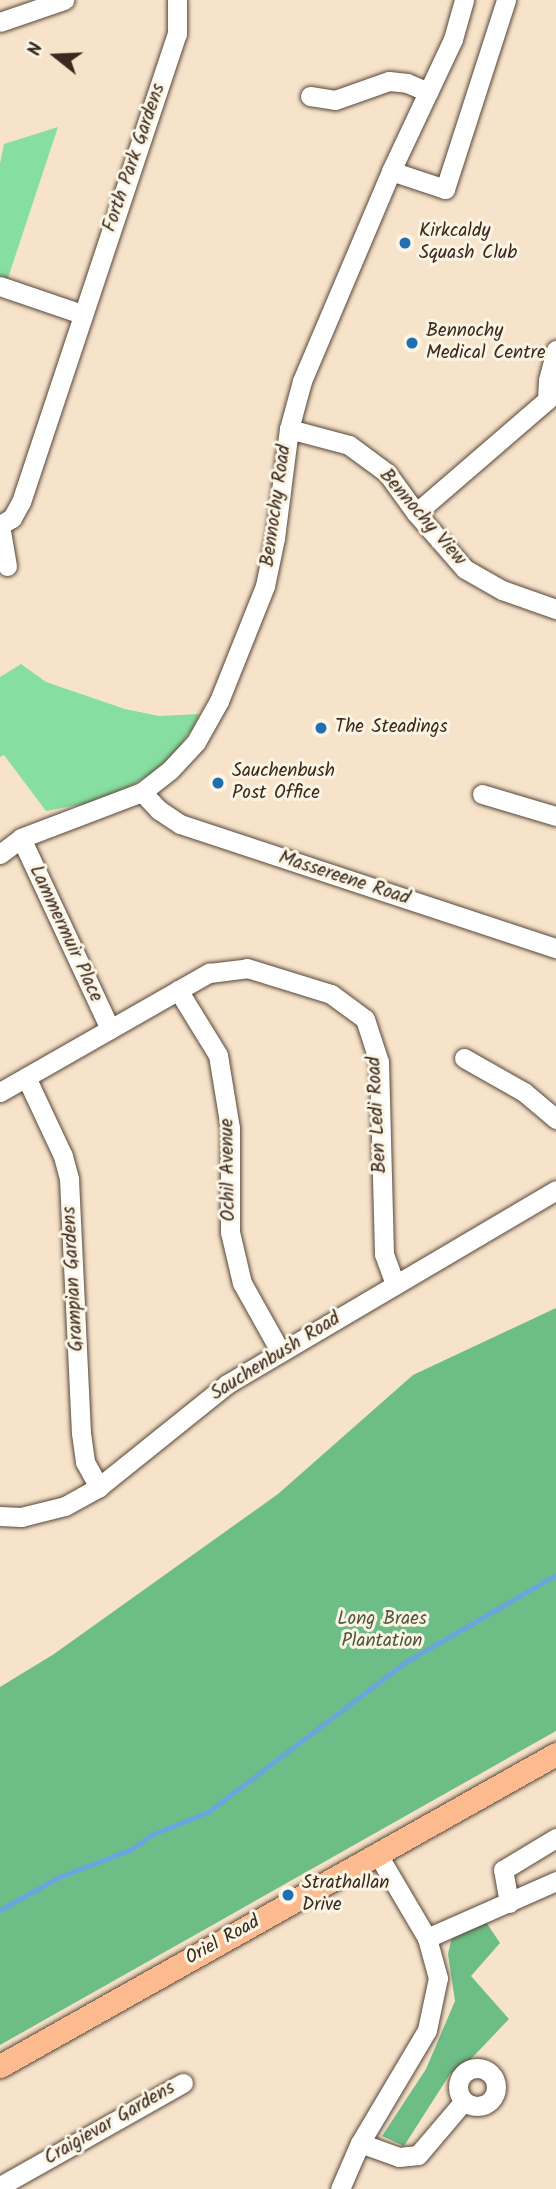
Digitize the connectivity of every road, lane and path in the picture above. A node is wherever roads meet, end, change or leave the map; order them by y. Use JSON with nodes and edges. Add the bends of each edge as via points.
{"nodes":[{"id":1,"x":64,"y":0,"type":"edge"},
{"id":2,"x":177,"y":0,"type":"edge"},
{"id":3,"x":464,"y":0,"type":"edge"},
{"id":4,"x":506,"y":0,"type":"edge"},
{"id":5,"x":0,"y":22,"type":"edge"},
{"id":6,"x":428,"y":92,"type":"junction"},
{"id":7,"x":310,"y":96,"type":"dead end"},
{"id":8,"x":391,"y":171,"type":"junction"},
{"id":9,"x":0,"y":286,"type":"edge"},
{"id":10,"x":82,"y":314,"type":"junction"},
{"id":11,"x":556,"y":350,"type":"edge"},
{"id":12,"x":552,"y":400,"type":"edge"},
{"id":13,"x":289,"y":429,"type":"junction"},
{"id":14,"x":416,"y":513,"type":"junction"},
{"id":15,"x":7,"y":566,"type":"dead end"},
{"id":16,"x":556,"y":609,"type":"edge"},
{"id":17,"x":142,"y":792,"type":"junction"},
{"id":18,"x":482,"y":794,"type":"dead end"},
{"id":19,"x":556,"y":816,"type":"edge"},
{"id":20,"x":21,"y":838,"type":"junction"},
{"id":21,"x":0,"y":854,"type":"edge"},
{"id":22,"x":556,"y":948,"type":"edge"},
{"id":23,"x":178,"y":990,"type":"junction"},
{"id":24,"x":110,"y":1029,"type":"junction"},
{"id":25,"x":464,"y":1058,"type":"dead end"},
{"id":26,"x":26,"y":1077,"type":"junction"},
{"id":27,"x":0,"y":1091,"type":"edge"},
{"id":28,"x":556,"y":1119,"type":"edge"},
{"id":29,"x":556,"y":1190,"type":"edge"},
{"id":30,"x":396,"y":1284,"type":"junction"},
{"id":31,"x":280,"y":1351,"type":"junction"},
{"id":32,"x":99,"y":1487,"type":"junction"},
{"id":33,"x":0,"y":1516,"type":"edge"},
{"id":34,"x":556,"y":1754,"type":"edge"},
{"id":35,"x":556,"y":1838,"type":"edge"},
{"id":36,"x":377,"y":1853,"type":"junction"},
{"id":37,"x":556,"y":1881,"type":"edge"},
{"id":38,"x":509,"y":1903,"type":"junction"},
{"id":39,"x":427,"y":1937,"type":"junction"},
{"id":40,"x":0,"y":2066,"type":"edge"},
{"id":41,"x":183,"y":2083,"type":"dead end"},
{"id":42,"x":464,"y":2101,"type":"dead end"},
{"id":43,"x":360,"y":2143,"type":"junction"},
{"id":44,"x":0,"y":2186,"type":"edge"},
{"id":45,"x":340,"y":2189,"type":"edge"}],
"edges":[{"from":1,"to":5,"type":"street"},
{"from":2,"to":10,"type":"street","name":"Forth Park Gardens","via":[[177,34]]},
{"from":3,"to":6,"type":"street","name":"Bennochy Road","via":[[453,39]]},
{"from":4,"to":8,"type":"street","via":[[445,188]]},
{"from":6,"to":7,"type":"street","via":[[389,81],[335,100]]},
{"from":6,"to":8,"type":"street","name":"Bennochy Road"},
{"from":8,"to":13,"type":"street","name":"Bennochy Road","via":[[302,381]]},
{"from":9,"to":10,"type":"street"},
{"from":10,"to":15,"type":"street","name":"Forth Park Gardens","via":[[21,502],[12,518],[0,526]]},
{"from":11,"to":12,"type":"street","via":[[548,380]]},
{"from":12,"to":14,"type":"street"},
{"from":13,"to":14,"type":"street","name":"Bennochy View","via":[[349,445],[387,472]]},
{"from":13,"to":17,"type":"street","name":"Bennochy Road","via":[[265,586],[219,701],[196,742]]},
{"from":14,"to":16,"type":"street","name":"Bennochy View","via":[[465,569],[502,590]]},
{"from":17,"to":20,"type":"street","name":"Bennochy Road"},
{"from":17,"to":22,"type":"street","name":"Massereene Road","via":[[180,824]]},
{"from":18,"to":19,"type":"street"},
{"from":20,"to":21,"type":"street","name":"Bennochy Road"},
{"from":20,"to":24,"type":"street","name":"Lammermuir Place"},
{"from":23,"to":24,"type":"street","name":"Ben Ledi Road"},
{"from":23,"to":30,"type":"street","name":"Ben Ledi Road","via":[[208,973],[247,968],[331,994],[365,1018],[379,1062],[384,1254]]},
{"from":23,"to":31,"type":"street","name":"Ochil Avenue","via":[[219,1055],[230,1128],[230,1232],[242,1283]]},
{"from":24,"to":26,"type":"street","name":"Ben Ledi Road"},
{"from":25,"to":28,"type":"street","via":[[524,1092]]},
{"from":26,"to":27,"type":"street","name":"Ben Ledi Road"},
{"from":26,"to":32,"type":"street","name":"Grampian Gardens","via":[[59,1146],[69,1179],[81,1433],[85,1462]]},
{"from":29,"to":30,"type":"street","name":"Sauchenbush Road"},
{"from":30,"to":31,"type":"street","name":"Sauchenbush Road"},
{"from":31,"to":32,"type":"street","name":"Sauchenbush Road","via":[[227,1384]]},
{"from":32,"to":33,"type":"street","name":"Sauchenbush Road","via":[[65,1506],[21,1517]]},
{"from":34,"to":36,"type":"main road","name":"Oriel Road"},
{"from":35,"to":38,"type":"street","via":[[503,1870]]},
{"from":36,"to":39,"type":"street"},
{"from":36,"to":40,"type":"main road","name":"Oriel Road"},
{"from":37,"to":38,"type":"street"},
{"from":38,"to":39,"type":"street"},
{"from":39,"to":43,"type":"street","via":[[438,1978],[427,2030]]},
{"from":41,"to":44,"type":"street","name":"Craigievar Gardens"},
{"from":42,"to":43,"type":"street","via":[[418,2155],[399,2157]]},
{"from":43,"to":45,"type":"street"}]}
